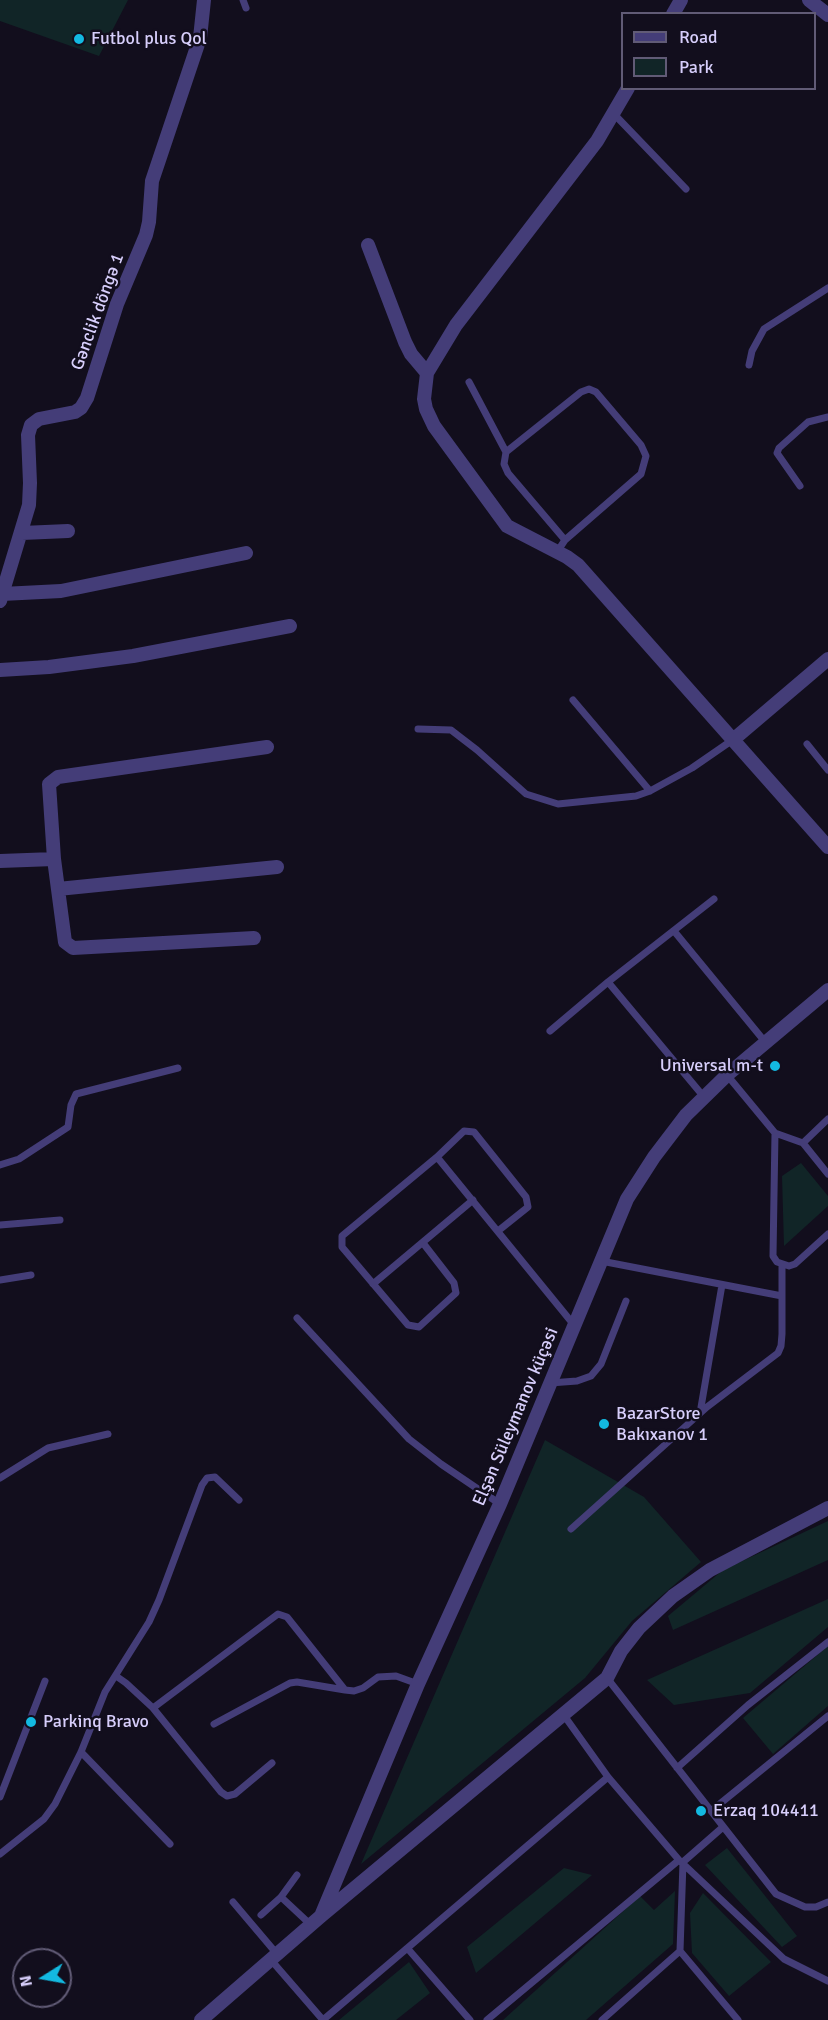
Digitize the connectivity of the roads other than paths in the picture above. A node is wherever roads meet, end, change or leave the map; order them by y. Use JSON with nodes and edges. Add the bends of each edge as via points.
{"nodes":[{"id":1,"x":204,"y":0,"type":"edge"},
{"id":2,"x":243,"y":0,"type":"edge"},
{"id":3,"x":809,"y":0,"type":"edge"},
{"id":4,"x":246,"y":8,"type":"dead end"},
{"id":5,"x":828,"y":15,"type":"edge"},
{"id":6,"x":627,"y":90,"type":"edge"},
{"id":7,"x":614,"y":113,"type":"junction"},
{"id":8,"x":686,"y":189,"type":"dead end"},
{"id":9,"x":368,"y":245,"type":"dead end"},
{"id":10,"x":828,"y":288,"type":"edge"},
{"id":11,"x":749,"y":365,"type":"dead end"},
{"id":12,"x":427,"y":373,"type":"junction"},
{"id":13,"x":469,"y":382,"type":"dead end"},
{"id":14,"x":828,"y":417,"type":"edge"},
{"id":15,"x":506,"y":452,"type":"junction"},
{"id":16,"x":800,"y":486,"type":"dead end"},
{"id":17,"x":68,"y":531,"type":"dead end"},
{"id":18,"x":22,"y":532,"type":"junction"},
{"id":19,"x":565,"y":540,"type":"junction"},
{"id":20,"x":557,"y":552,"type":"junction"},
{"id":21,"x":246,"y":553,"type":"dead end"},
{"id":22,"x":1,"y":597,"type":"edge"},
{"id":23,"x":290,"y":626,"type":"dead end"},
{"id":24,"x":828,"y":659,"type":"edge"},
{"id":25,"x":0,"y":670,"type":"edge"},
{"id":26,"x":573,"y":700,"type":"dead end"},
{"id":27,"x":418,"y":729,"type":"dead end"},
{"id":28,"x":734,"y":739,"type":"junction"},
{"id":29,"x":807,"y":744,"type":"dead end"},
{"id":30,"x":267,"y":747,"type":"dead end"},
{"id":31,"x":828,"y":770,"type":"edge"},
{"id":32,"x":650,"y":791,"type":"junction"},
{"id":33,"x":828,"y":847,"type":"edge"},
{"id":34,"x":54,"y":859,"type":"junction"},
{"id":35,"x":0,"y":861,"type":"edge"},
{"id":36,"x":276,"y":867,"type":"dead end"},
{"id":37,"x":58,"y":889,"type":"junction"},
{"id":38,"x":714,"y":899,"type":"dead end"},
{"id":39,"x":674,"y":931,"type":"junction"},
{"id":40,"x":254,"y":938,"type":"dead end"},
{"id":41,"x":608,"y":982,"type":"junction"},
{"id":42,"x":828,"y":990,"type":"edge"},
{"id":43,"x":550,"y":1031,"type":"dead end"},
{"id":44,"x":766,"y":1042,"type":"junction"},
{"id":45,"x":178,"y":1068,"type":"dead end"},
{"id":46,"x":727,"y":1075,"type":"junction"},
{"id":47,"x":704,"y":1097,"type":"junction"},
{"id":48,"x":828,"y":1119,"type":"edge"},
{"id":49,"x":775,"y":1133,"type":"junction"},
{"id":50,"x":803,"y":1143,"type":"junction"},
{"id":51,"x":437,"y":1156,"type":"junction"},
{"id":52,"x":0,"y":1165,"type":"edge"},
{"id":53,"x":828,"y":1174,"type":"edge"},
{"id":54,"x":473,"y":1200,"type":"junction"},
{"id":55,"x":60,"y":1220,"type":"dead end"},
{"id":56,"x":0,"y":1225,"type":"edge"},
{"id":57,"x":498,"y":1231,"type":"junction"},
{"id":58,"x":828,"y":1235,"type":"edge"},
{"id":59,"x":423,"y":1242,"type":"junction"},
{"id":60,"x":601,"y":1261,"type":"junction"},
{"id":61,"x":782,"y":1265,"type":"junction"},
{"id":62,"x":31,"y":1275,"type":"dead end"},
{"id":63,"x":0,"y":1280,"type":"edge"},
{"id":64,"x":373,"y":1284,"type":"junction"},
{"id":65,"x":722,"y":1285,"type":"junction"},
{"id":66,"x":782,"y":1296,"type":"junction"},
{"id":67,"x":626,"y":1301,"type":"dead end"},
{"id":68,"x":297,"y":1318,"type":"dead end"},
{"id":69,"x":574,"y":1325,"type":"junction"},
{"id":70,"x":550,"y":1383,"type":"junction"},
{"id":71,"x":700,"y":1413,"type":"junction"},
{"id":72,"x":108,"y":1434,"type":"dead end"},
{"id":73,"x":0,"y":1478,"type":"edge"},
{"id":74,"x":239,"y":1500,"type":"dead end"},
{"id":75,"x":500,"y":1504,"type":"junction"},
{"id":76,"x":828,"y":1508,"type":"edge"},
{"id":77,"x":571,"y":1529,"type":"dead end"},
{"id":78,"x":828,"y":1642,"type":"edge"},
{"id":79,"x":116,"y":1676,"type":"junction"},
{"id":80,"x":607,"y":1678,"type":"junction"},
{"id":81,"x":45,"y":1681,"type":"dead end"},
{"id":82,"x":418,"y":1684,"type":"junction"},
{"id":83,"x":345,"y":1690,"type":"junction"},
{"id":84,"x":153,"y":1708,"type":"junction"},
{"id":85,"x":563,"y":1714,"type":"junction"},
{"id":86,"x":828,"y":1716,"type":"edge"},
{"id":87,"x":213,"y":1724,"type":"dead end"},
{"id":88,"x":81,"y":1752,"type":"junction"},
{"id":89,"x":272,"y":1763,"type":"dead end"},
{"id":90,"x":677,"y":1768,"type":"junction"},
{"id":91,"x":608,"y":1777,"type":"junction"},
{"id":92,"x":0,"y":1797,"type":"edge"},
{"id":93,"x":711,"y":1811,"type":"junction"},
{"id":94,"x":723,"y":1827,"type":"junction"},
{"id":95,"x":170,"y":1844,"type":"dead end"},
{"id":96,"x":0,"y":1854,"type":"edge"},
{"id":97,"x":681,"y":1861,"type":"junction"},
{"id":98,"x":297,"y":1875,"type":"dead end"},
{"id":99,"x":281,"y":1897,"type":"junction"},
{"id":100,"x":233,"y":1902,"type":"dead end"},
{"id":101,"x":828,"y":1902,"type":"edge"},
{"id":102,"x":261,"y":1916,"type":"dead end"},
{"id":103,"x":316,"y":1920,"type":"junction"},
{"id":104,"x":408,"y":1949,"type":"junction"},
{"id":105,"x":680,"y":1951,"type":"junction"},
{"id":106,"x":274,"y":1957,"type":"junction"},
{"id":107,"x":828,"y":1981,"type":"edge"},
{"id":108,"x":201,"y":2020,"type":"edge"},
{"id":109,"x":323,"y":2020,"type":"edge"},
{"id":110,"x":470,"y":2020,"type":"edge"},
{"id":111,"x":487,"y":2020,"type":"edge"},
{"id":112,"x":602,"y":2020,"type":"edge"},
{"id":113,"x":738,"y":2020,"type":"edge"}],
"edges":[{"from":1,"to":18,"type":"street","name":"Gənclik döngə 1","via":[[200,38],[152,181],[146,235],[117,304],[87,398],[75,412],[39,419],[31,426],[29,505]]},
{"from":2,"to":4,"type":"lane"},
{"from":3,"to":5,"type":"street"},
{"from":6,"to":7,"type":"street"},
{"from":7,"to":8,"type":"lane"},
{"from":7,"to":12,"type":"street","via":[[597,141],[456,325]]},
{"from":9,"to":12,"type":"street","via":[[405,342]]},
{"from":10,"to":11,"type":"lane","via":[[764,329]]},
{"from":12,"to":20,"type":"street","via":[[424,399],[434,426],[499,517],[507,526]]},
{"from":13,"to":15,"type":"lane"},
{"from":14,"to":16,"type":"lane","via":[[808,422],[779,448],[777,453]]},
{"from":15,"to":19,"type":"lane","via":[[504,464],[508,473]]},
{"from":15,"to":19,"type":"lane","via":[[589,389],[641,445],[646,456],[641,474]]},
{"from":17,"to":18,"type":"street"},
{"from":18,"to":22,"type":"street","name":"Gənclik döngə 1"},
{"from":19,"to":20,"type":"lane"},
{"from":20,"to":28,"type":"street","via":[[578,565]]},
{"from":21,"to":22,"type":"street","via":[[62,591]]},
{"from":23,"to":25,"type":"street","via":[[133,656]]},
{"from":24,"to":28,"type":"street"},
{"from":26,"to":32,"type":"lane"},
{"from":27,"to":32,"type":"lane","via":[[451,730],[526,794],[558,804]]},
{"from":28,"to":32,"type":"lane"},
{"from":28,"to":33,"type":"street"},
{"from":29,"to":31,"type":"lane"},
{"from":30,"to":34,"type":"street","via":[[58,777],[49,784]]},
{"from":34,"to":35,"type":"street"},
{"from":34,"to":37,"type":"street"},
{"from":36,"to":37,"type":"street"},
{"from":37,"to":40,"type":"street","via":[[65,942],[73,948]]},
{"from":38,"to":39,"type":"lane"},
{"from":39,"to":41,"type":"lane"},
{"from":39,"to":44,"type":"lane"},
{"from":41,"to":43,"type":"lane"},
{"from":41,"to":47,"type":"lane"},
{"from":42,"to":44,"type":"street","name":"Elşən Süleymanov küçəsi"},
{"from":44,"to":46,"type":"street","name":"Elşən Süleymanov küçəsi"},
{"from":45,"to":52,"type":"lane","via":[[76,1095],[68,1127],[19,1159]]},
{"from":46,"to":47,"type":"street","name":"Elşən Süleymanov küçəsi"},
{"from":46,"to":49,"type":"lane"},
{"from":47,"to":60,"type":"street","name":"Elşən Süleymanov küçəsi","via":[[654,1157],[627,1199]]},
{"from":48,"to":50,"type":"lane"},
{"from":49,"to":50,"type":"lane"},
{"from":49,"to":61,"type":"lane","via":[[773,1256]]},
{"from":50,"to":53,"type":"lane"},
{"from":51,"to":54,"type":"lane"},
{"from":51,"to":57,"type":"lane","via":[[464,1131],[474,1132],[526,1197],[528,1207]]},
{"from":51,"to":64,"type":"lane","via":[[342,1236],[342,1248]]},
{"from":54,"to":57,"type":"lane"},
{"from":54,"to":59,"type":"lane"},
{"from":55,"to":56,"type":"lane"},
{"from":57,"to":69,"type":"lane"},
{"from":58,"to":61,"type":"lane","via":[[795,1264]]},
{"from":59,"to":64,"type":"lane"},
{"from":59,"to":64,"type":"lane","via":[[454,1283],[456,1293],[418,1327],[408,1325]]},
{"from":60,"to":65,"type":"lane"},
{"from":60,"to":69,"type":"street","name":"Elşən Süleymanov küçəsi"},
{"from":61,"to":66,"type":"lane"},
{"from":62,"to":63,"type":"lane"},
{"from":65,"to":66,"type":"lane"},
{"from":65,"to":71,"type":"lane"},
{"from":66,"to":71,"type":"lane","via":[[778,1353]]},
{"from":67,"to":70,"type":"lane","via":[[601,1364],[591,1376]]},
{"from":68,"to":75,"type":"lane","via":[[409,1439]]},
{"from":69,"to":70,"type":"street","name":"Elşən Süleymanov küçəsi"},
{"from":70,"to":75,"type":"street","name":"Elşən Süleymanov küçəsi"},
{"from":71,"to":77,"type":"lane"},
{"from":72,"to":73,"type":"lane","via":[[48,1448]]},
{"from":74,"to":79,"type":"lane","via":[[214,1477],[207,1478],[202,1485],[159,1600]]},
{"from":75,"to":82,"type":"street","name":"Elşən Süleymanov küçəsi"},
{"from":76,"to":80,"type":"street","name":"Elşən Süleymanov küçəsi","via":[[710,1570],[673,1596],[639,1628]]},
{"from":78,"to":90,"type":"lane"},
{"from":79,"to":84,"type":"lane"},
{"from":79,"to":88,"type":"lane","via":[[105,1692]]},
{"from":80,"to":85,"type":"street","name":"Elşən Süleymanov küçəsi"},
{"from":80,"to":90,"type":"lane"},
{"from":81,"to":92,"type":"lane"},
{"from":82,"to":83,"type":"lane","via":[[396,1676],[378,1677],[363,1688]]},
{"from":82,"to":103,"type":"street","name":"Elşən Süleymanov küçəsi"},
{"from":83,"to":84,"type":"lane","via":[[287,1617],[278,1614]]},
{"from":83,"to":87,"type":"lane","via":[[290,1683]]},
{"from":84,"to":89,"type":"lane","via":[[227,1796],[235,1794]]},
{"from":85,"to":91,"type":"lane"},
{"from":85,"to":103,"type":"street","name":"Elşən Süleymanov küçəsi"},
{"from":86,"to":93,"type":"lane"},
{"from":88,"to":95,"type":"lane"},
{"from":88,"to":96,"type":"lane","via":[[44,1819]]},
{"from":90,"to":93,"type":"lane"},
{"from":91,"to":97,"type":"lane"},
{"from":91,"to":104,"type":"lane"},
{"from":93,"to":94,"type":"lane"},
{"from":94,"to":97,"type":"lane"},
{"from":94,"to":101,"type":"lane","via":[[776,1894],[805,1907]]},
{"from":97,"to":105,"type":"lane"},
{"from":97,"to":107,"type":"lane","via":[[784,1959]]},
{"from":97,"to":111,"type":"lane"},
{"from":98,"to":99,"type":"lane"},
{"from":99,"to":102,"type":"lane"},
{"from":99,"to":103,"type":"lane"},
{"from":100,"to":106,"type":"lane"},
{"from":103,"to":106,"type":"street","name":"Elşən Süleymanov küçəsi"},
{"from":104,"to":109,"type":"lane"},
{"from":104,"to":110,"type":"lane"},
{"from":105,"to":112,"type":"lane"},
{"from":105,"to":113,"type":"lane"},
{"from":106,"to":108,"type":"street","name":"Elşən Süleymanov küçəsi"},
{"from":106,"to":109,"type":"lane"}]}
